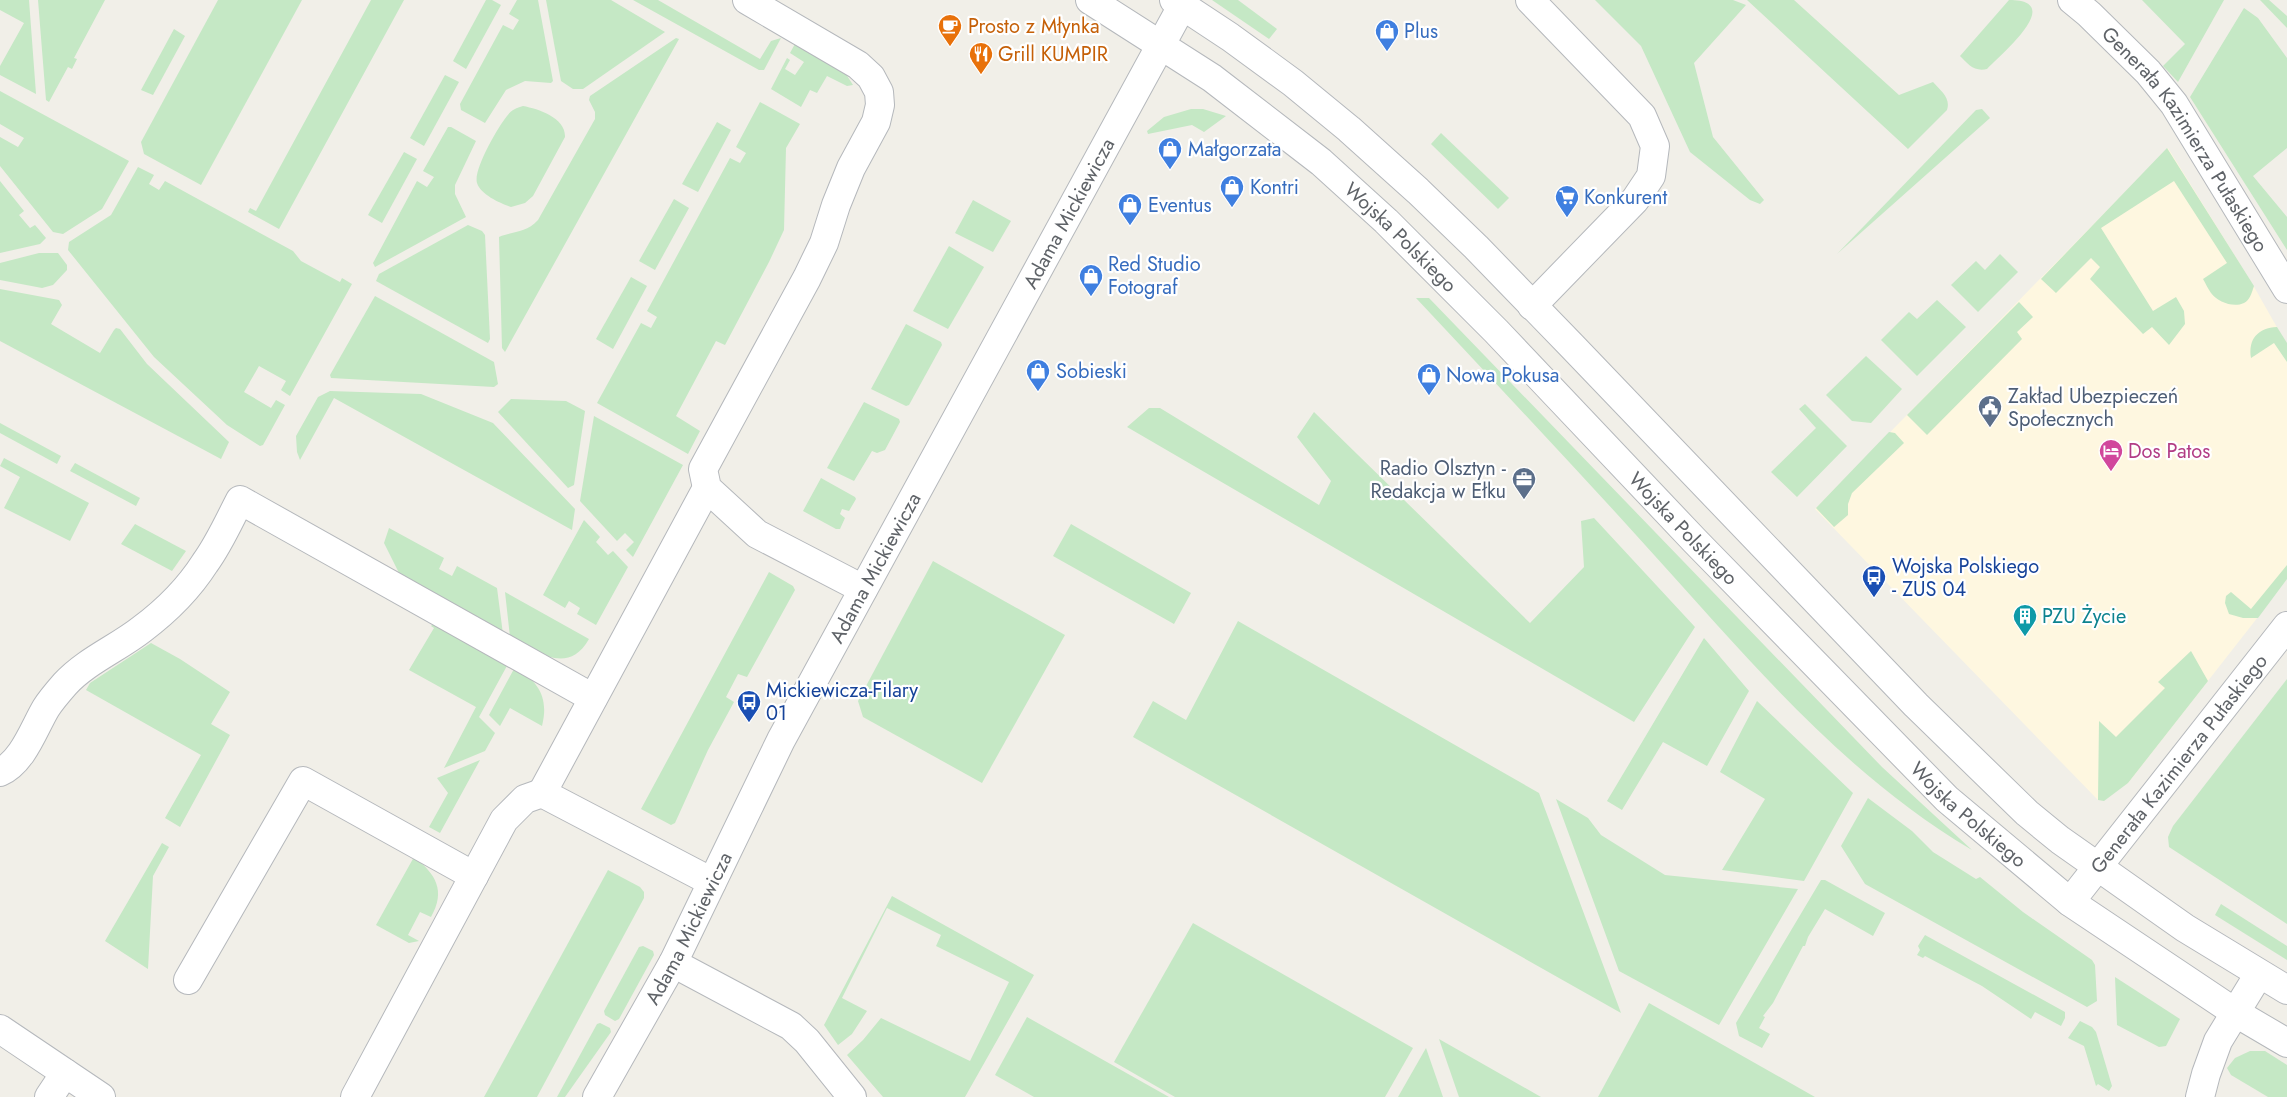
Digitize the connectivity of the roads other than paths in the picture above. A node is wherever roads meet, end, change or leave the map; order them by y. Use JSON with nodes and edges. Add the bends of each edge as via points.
{"nodes":[{"id":1,"x":747,"y":0,"type":"edge"},
{"id":2,"x":1090,"y":0,"type":"edge"},
{"id":3,"x":1530,"y":0,"type":"edge"},
{"id":4,"x":2072,"y":0,"type":"edge"},
{"id":5,"x":1178,"y":3,"type":"edge"},
{"id":6,"x":1161,"y":43,"type":"junction"},
{"id":7,"x":2287,"y":289,"type":"edge"},
{"id":8,"x":1532,"y":306,"type":"junction"},
{"id":9,"x":707,"y":488,"type":"junction"},
{"id":10,"x":863,"y":589,"type":"junction"},
{"id":11,"x":2287,"y":626,"type":"edge"},
{"id":12,"x":594,"y":698,"type":"junction"},
{"id":13,"x":0,"y":772,"type":"edge"},
{"id":14,"x":542,"y":793,"type":"junction"},
{"id":15,"x":2098,"y":868,"type":"junction"},
{"id":16,"x":474,"y":876,"type":"junction"},
{"id":17,"x":712,"y":882,"type":"junction"},
{"id":18,"x":2070,"y":902,"type":"junction"},
{"id":19,"x":673,"y":963,"type":"junction"},
{"id":20,"x":2259,"y":974,"type":"junction"},
{"id":21,"x":188,"y":980,"type":"dead end"},
{"id":22,"x":2287,"y":990,"type":"edge"},
{"id":23,"x":2236,"y":1013,"type":"junction"},
{"id":24,"x":0,"y":1029,"type":"edge"},
{"id":25,"x":2287,"y":1043,"type":"edge"},
{"id":26,"x":64,"y":1072,"type":"junction"},
{"id":27,"x":49,"y":1097,"type":"edge"},
{"id":28,"x":101,"y":1097,"type":"edge"},
{"id":29,"x":354,"y":1097,"type":"edge"},
{"id":30,"x":596,"y":1097,"type":"edge"},
{"id":31,"x":852,"y":1097,"type":"edge"},
{"id":32,"x":2200,"y":1097,"type":"edge"}],
"edges":[{"from":1,"to":9,"type":"street","via":[[858,65],[871,77],[879,92],[880,105],[876,122],[851,168],[807,278],[702,469]]},
{"from":2,"to":6,"type":"street","name":"Wojska Polskiego"},
{"from":3,"to":8,"type":"street","via":[[1642,116],[1655,146],[1652,176],[1635,200]]},
{"from":4,"to":7,"type":"street","name":"Generała Kazimierza Pułaskiego","via":[[2148,72],[2174,104]]},
{"from":5,"to":6,"type":"street","name":"Adama Mickiewicza"},
{"from":5,"to":8,"type":"street","name":"Wojska Polskiego","via":[[1275,70],[1348,129],[1470,241]]},
{"from":6,"to":10,"type":"street","name":"Adama Mickiewicza"},
{"from":6,"to":18,"type":"street","name":"Wojska Polskiego","via":[[1266,117],[1386,222],[1496,331],[1947,799]]},
{"from":8,"to":15,"type":"street","name":"Wojska Polskiego","via":[[1982,770],[2027,813]]},
{"from":9,"to":10,"type":"street","via":[[757,534]]},
{"from":9,"to":12,"type":"street"},
{"from":10,"to":17,"type":"street","name":"Adama Mickiewicza","via":[[781,740]]},
{"from":11,"to":15,"type":"street","name":"Generała Kazimierza Pułaskiego"},
{"from":12,"to":13,"type":"street","via":[[240,500],[206,563],[190,583],[167,609],[141,630],[66,683],[47,706],[19,755]]},
{"from":12,"to":14,"type":"street"},
{"from":14,"to":16,"type":"street","via":[[524,799],[504,820]]},
{"from":14,"to":17,"type":"street"},
{"from":15,"to":18,"type":"street","name":"Generała Kazimierza Pułaskiego"},
{"from":15,"to":20,"type":"street","name":"Wojska Polskiego","via":[[2184,928]]},
{"from":16,"to":21,"type":"street","via":[[303,781]]},
{"from":16,"to":29,"type":"street"},
{"from":17,"to":19,"type":"street","name":"Adama Mickiewicza"},
{"from":18,"to":23,"type":"street","name":"Wojska Polskiego"},
{"from":19,"to":30,"type":"street","name":"Adama Mickiewicza"},
{"from":19,"to":31,"type":"street","via":[[790,1026],[807,1040]]},
{"from":20,"to":22,"type":"street","name":"Wojska Polskiego"},
{"from":20,"to":23,"type":"street"},
{"from":23,"to":25,"type":"street","name":"Wojska Polskiego"},
{"from":23,"to":32,"type":"street","via":[[2218,1041]]},
{"from":24,"to":26,"type":"street"},
{"from":26,"to":27,"type":"street"},
{"from":26,"to":28,"type":"street"}]}
